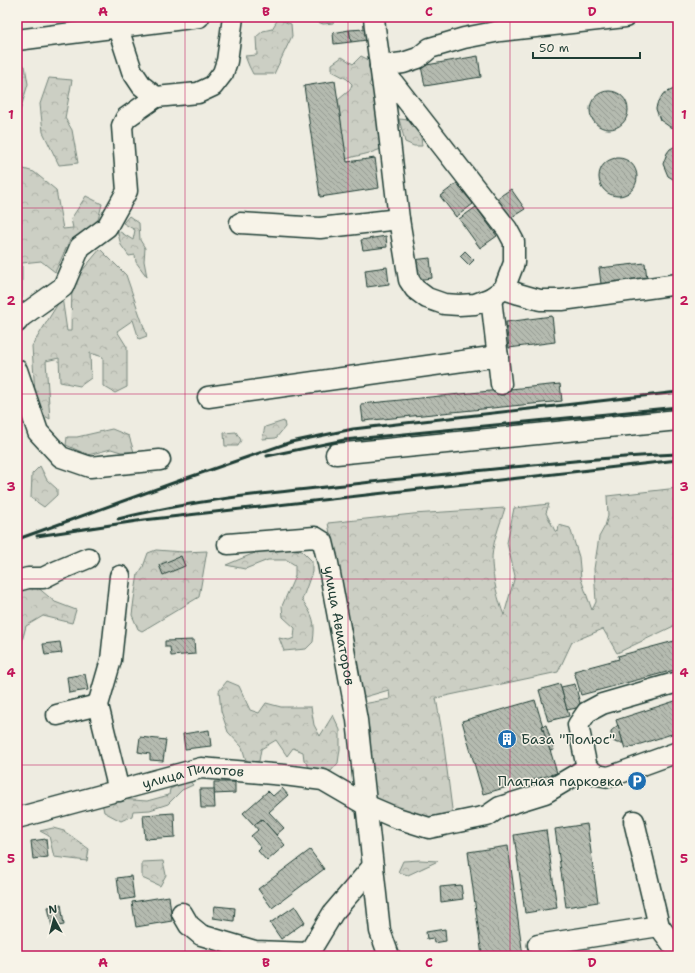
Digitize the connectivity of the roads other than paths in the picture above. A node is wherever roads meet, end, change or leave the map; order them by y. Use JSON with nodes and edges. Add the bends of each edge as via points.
{"nodes":[{"id":1,"x":194,"y":17,"type":"edge"},
{"id":2,"x":232,"y":17,"type":"edge"},
{"id":3,"x":374,"y":17,"type":"edge"},
{"id":4,"x":625,"y":17,"type":"edge"},
{"id":5,"x":118,"y":28,"type":"junction"},
{"id":6,"x":17,"y":40,"type":"edge"},
{"id":7,"x":380,"y":66,"type":"junction"},
{"id":8,"x":156,"y":97,"type":"junction"},
{"id":9,"x":399,"y":219,"type":"junction"},
{"id":10,"x":240,"y":223,"type":"dead end"},
{"id":11,"x":678,"y":284,"type":"edge"},
{"id":12,"x":498,"y":293,"type":"junction"},
{"id":13,"x":17,"y":322,"type":"edge"},
{"id":14,"x":498,"y":356,"type":"junction"},
{"id":15,"x":17,"y":370,"type":"edge"},
{"id":16,"x":501,"y":384,"type":"dead end"},
{"id":17,"x":208,"y":397,"type":"dead end"},
{"id":18,"x":678,"y":420,"type":"edge"},
{"id":19,"x":336,"y":454,"type":"dead end"},
{"id":20,"x":160,"y":460,"type":"dead end"},
{"id":21,"x":228,"y":544,"type":"dead end"},
{"id":22,"x":88,"y":558,"type":"dead end"},
{"id":23,"x":120,"y":576,"type":"dead end"},
{"id":24,"x":17,"y":581,"type":"edge"},
{"id":25,"x":678,"y":682,"type":"edge"},
{"id":26,"x":98,"y":705,"type":"junction"},
{"id":27,"x":58,"y":715,"type":"dead end"},
{"id":28,"x":678,"y":752,"type":"edge"},
{"id":29,"x":587,"y":768,"type":"junction"},
{"id":30,"x":119,"y":791,"type":"junction"},
{"id":31,"x":366,"y":805,"type":"junction"},
{"id":32,"x":17,"y":818,"type":"edge"},
{"id":33,"x":634,"y":821,"type":"dead end"},
{"id":34,"x":373,"y":866,"type":"junction"},
{"id":35,"x":182,"y":913,"type":"dead end"},
{"id":36,"x":659,"y":926,"type":"junction"},
{"id":37,"x":538,"y":945,"type":"dead end"},
{"id":38,"x":678,"y":952,"type":"edge"},
{"id":39,"x":309,"y":955,"type":"edge"},
{"id":40,"x":389,"y":956,"type":"edge"}],
"edges":[{"from":1,"to":5,"type":"street"},
{"from":2,"to":8,"type":"street","via":[[227,61],[223,74],[213,86],[198,93]]},
{"from":3,"to":7,"type":"street"},
{"from":4,"to":7,"type":"street","via":[[500,31],[464,38],[430,48],[418,58],[403,64]]},
{"from":5,"to":6,"type":"street"},
{"from":5,"to":8,"type":"street","via":[[132,71],[142,86]]},
{"from":7,"to":9,"type":"street"},
{"from":7,"to":12,"type":"street","via":[[507,229],[514,242],[514,263]]},
{"from":8,"to":13,"type":"street","via":[[126,118],[122,126],[127,191],[107,227],[80,247],[62,286]]},
{"from":9,"to":10,"type":"street","via":[[320,228]]},
{"from":9,"to":12,"type":"street","via":[[409,280],[414,289],[426,298],[444,304],[475,304]]},
{"from":11,"to":12,"type":"street","via":[[562,300],[540,300],[519,294]]},
{"from":12,"to":14,"type":"street"},
{"from":14,"to":16,"type":"street"},
{"from":14,"to":17,"type":"street"},
{"from":15,"to":20,"type":"street","via":[[38,432],[61,457],[90,467]]},
{"from":18,"to":19,"type":"street"},
{"from":21,"to":31,"type":"street","name":"улица Авиаторов","via":[[315,537],[323,542],[357,720]]},
{"from":22,"to":24,"type":"street","via":[[43,578]]},
{"from":23,"to":26,"type":"street","via":[[111,660]]},
{"from":25,"to":29,"type":"street","via":[[602,704],[587,712],[578,725]]},
{"from":26,"to":27,"type":"street"},
{"from":26,"to":30,"type":"street"},
{"from":28,"to":29,"type":"street","via":[[609,776],[597,775]]},
{"from":29,"to":31,"type":"street","name":"улица Пилотов","via":[[545,793],[500,807],[486,816],[429,828]]},
{"from":30,"to":31,"type":"street","name":"улица Пилотов","via":[[201,768],[323,780]]},
{"from":30,"to":32,"type":"street","name":"улица Пилотов"},
{"from":31,"to":34,"type":"street"},
{"from":33,"to":36,"type":"street"},
{"from":34,"to":39,"type":"street","via":[[332,912]]},
{"from":34,"to":40,"type":"street","via":[[380,932]]},
{"from":35,"to":39,"type":"street","via":[[189,925],[201,935],[255,952]]},
{"from":36,"to":37,"type":"street"},
{"from":36,"to":38,"type":"street"}]}
